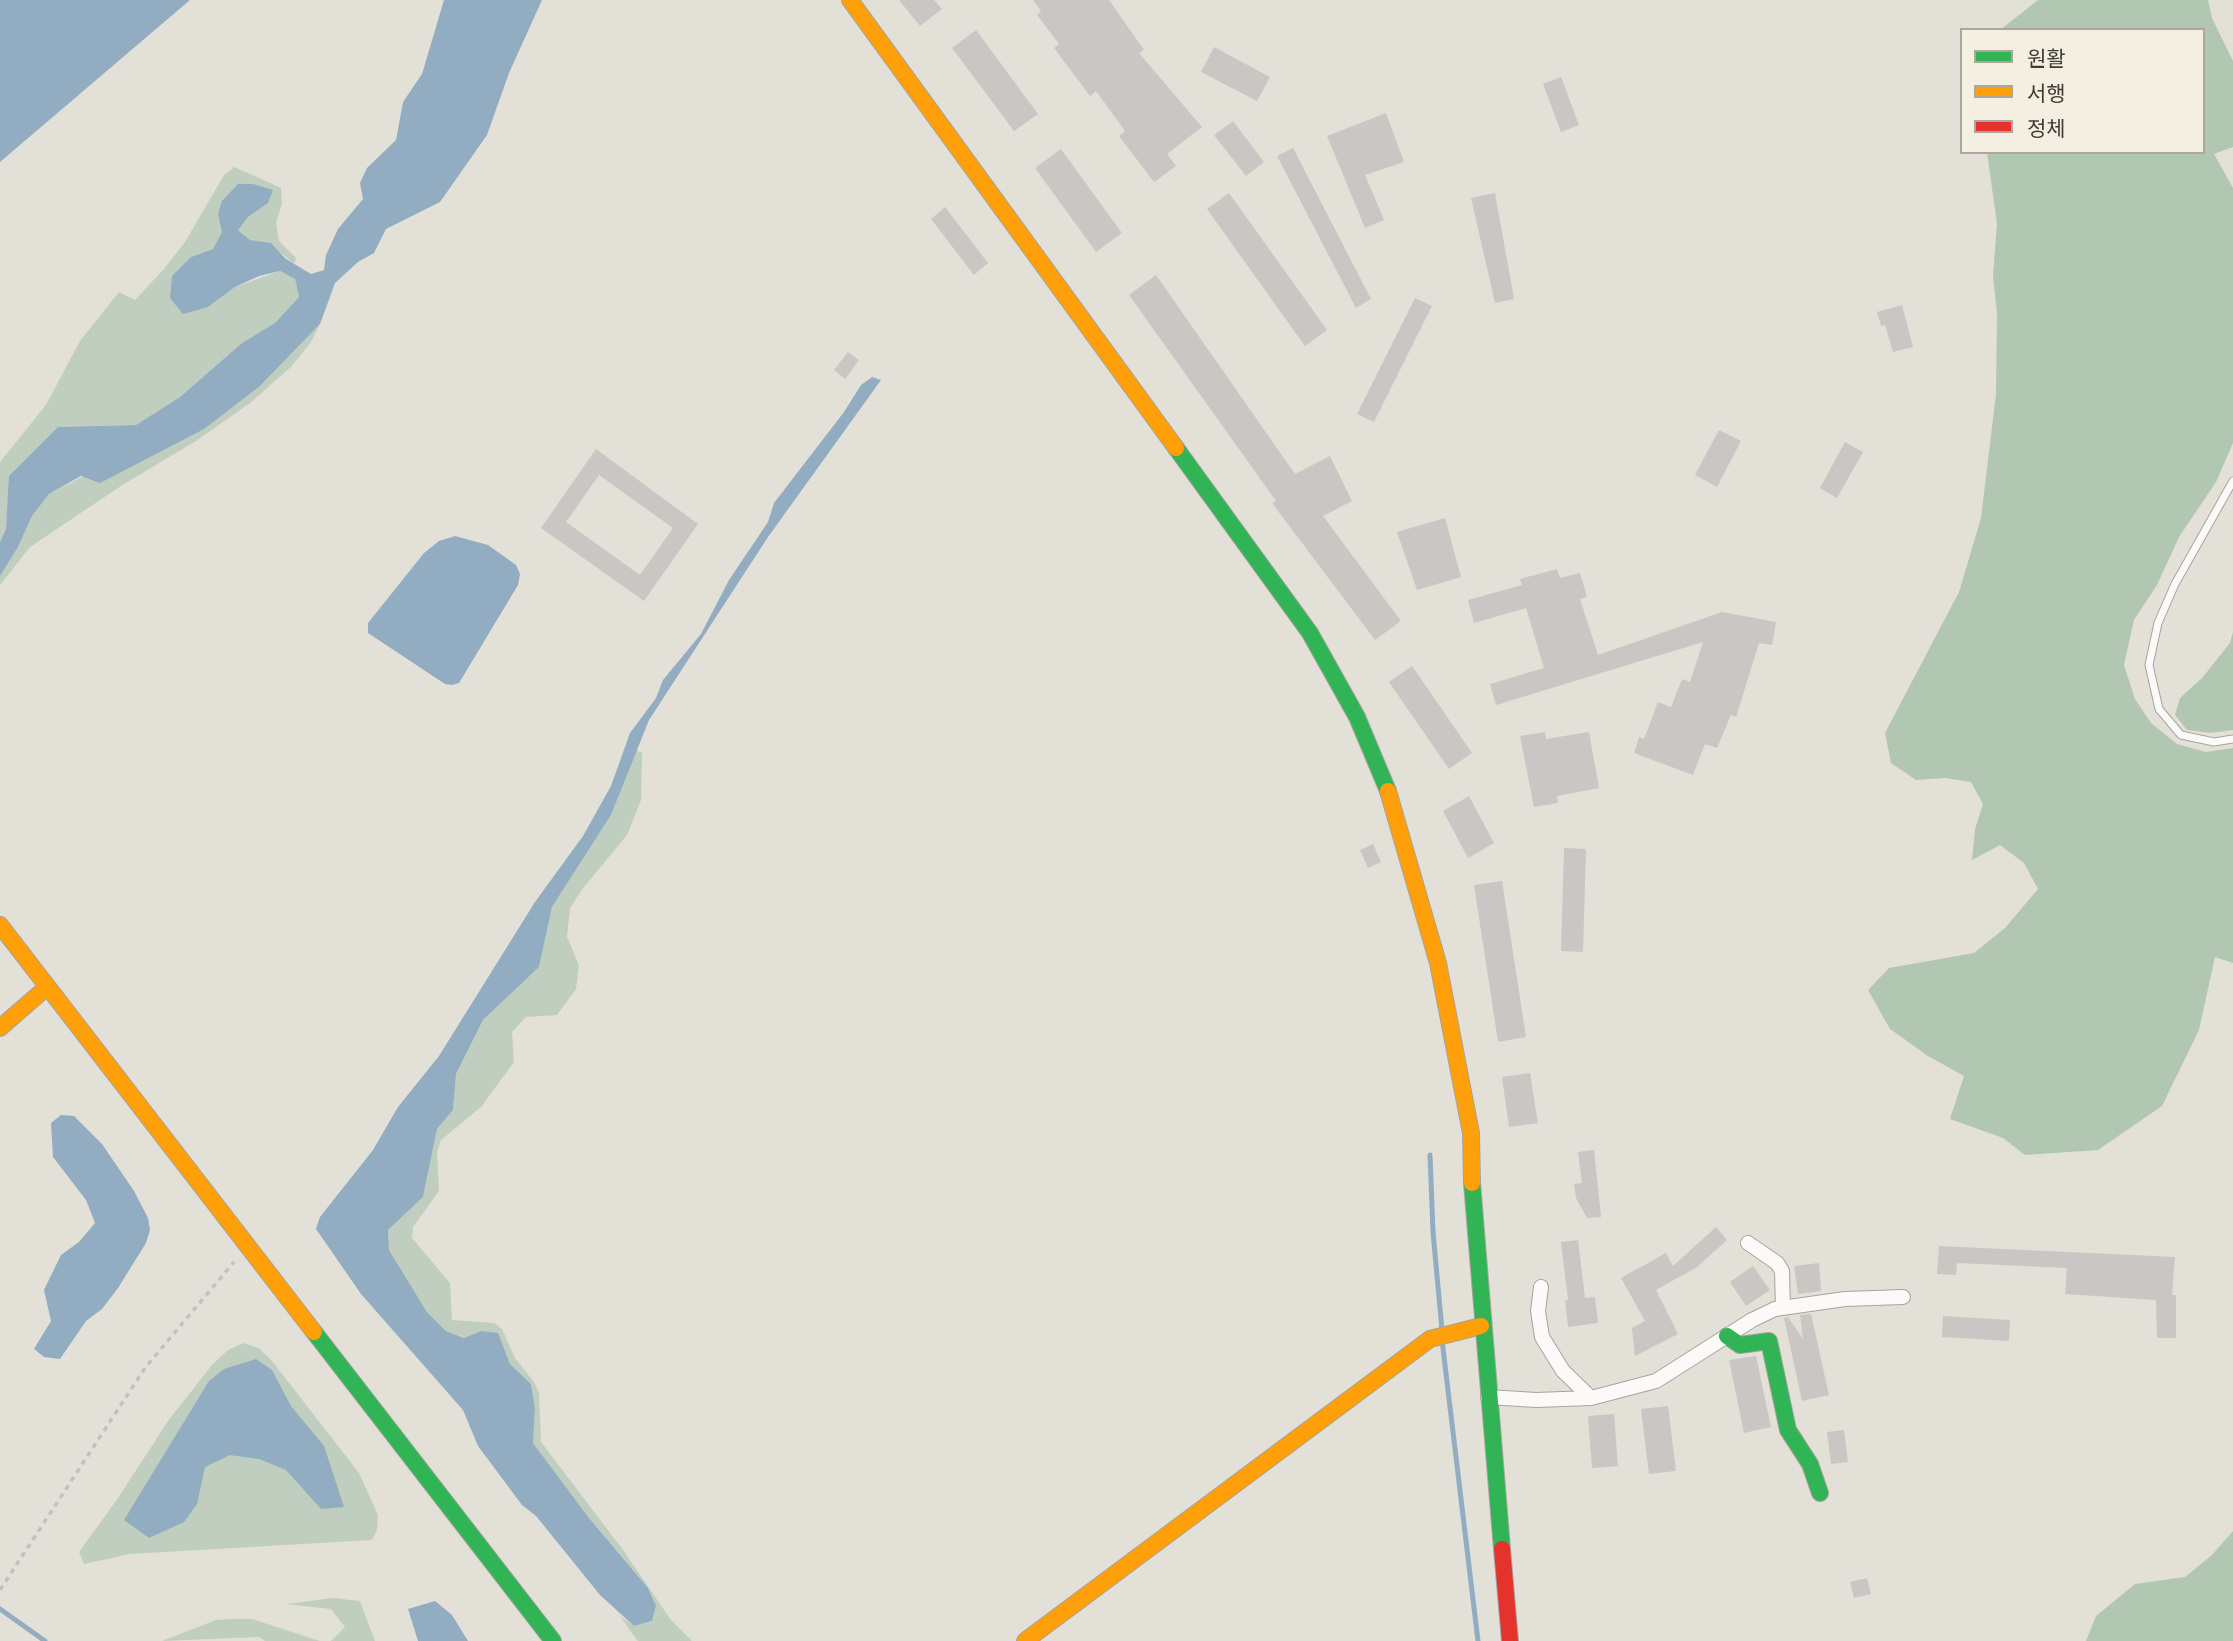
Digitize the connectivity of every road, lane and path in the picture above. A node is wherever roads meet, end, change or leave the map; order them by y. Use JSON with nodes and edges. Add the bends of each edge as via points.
{"nodes":[{"id":1,"x":849,"y":0,"type":"edge"},
{"id":2,"x":2233,"y":481,"type":"edge"},
{"id":3,"x":2233,"y":739,"type":"edge"},
{"id":4,"x":0,"y":925,"type":"edge"},
{"id":5,"x":47,"y":986,"type":"junction"},
{"id":6,"x":0,"y":1028,"type":"edge"},
{"id":7,"x":1748,"y":1243,"type":"dead end"},
{"id":8,"x":248,"y":1246,"type":"junction"},
{"id":9,"x":1541,"y":1287,"type":"dead end"},
{"id":10,"x":1903,"y":1297,"type":"dead end"},
{"id":11,"x":1783,"y":1308,"type":"junction"},
{"id":12,"x":1481,"y":1326,"type":"junction"},
{"id":13,"x":1727,"y":1336,"type":"junction"},
{"id":14,"x":1488,"y":1397,"type":"junction"},
{"id":15,"x":1591,"y":1398,"type":"junction"},
{"id":16,"x":1820,"y":1493,"type":"dead end"},
{"id":17,"x":0,"y":1590,"type":"edge"},
{"id":18,"x":553,"y":1641,"type":"edge"},
{"id":19,"x":1025,"y":1641,"type":"edge"},
{"id":20,"x":1510,"y":1641,"type":"edge"}],
"edges":[{"from":1,"to":12,"type":"main road","via":[[1310,633],[1357,717],[1392,802],[1441,976],[1471,1133]]},
{"from":2,"to":3,"type":"lane","via":[[2175,584],[2158,623],[2148,665],[2159,709],[2181,735],[2214,742]]},
{"from":4,"to":5,"type":"main road"},
{"from":5,"to":6,"type":"main road"},
{"from":5,"to":8,"type":"main road"},
{"from":7,"to":11,"type":"street","via":[[1782,1271]]},
{"from":8,"to":17,"type":"path","via":[[145,1368]]},
{"from":8,"to":18,"type":"main road"},
{"from":9,"to":15,"type":"street","via":[[1542,1337],[1563,1371]]},
{"from":10,"to":11,"type":"street"},
{"from":11,"to":13,"type":"street"},
{"from":12,"to":14,"type":"main road"},
{"from":12,"to":19,"type":"main road","via":[[1430,1339]]},
{"from":13,"to":15,"type":"street","via":[[1656,1381]]},
{"from":13,"to":16,"type":"main road","via":[[1740,1345],[1769,1341],[1788,1430],[1810,1464]]},
{"from":14,"to":15,"type":"street"},
{"from":14,"to":20,"type":"main road"}]}
